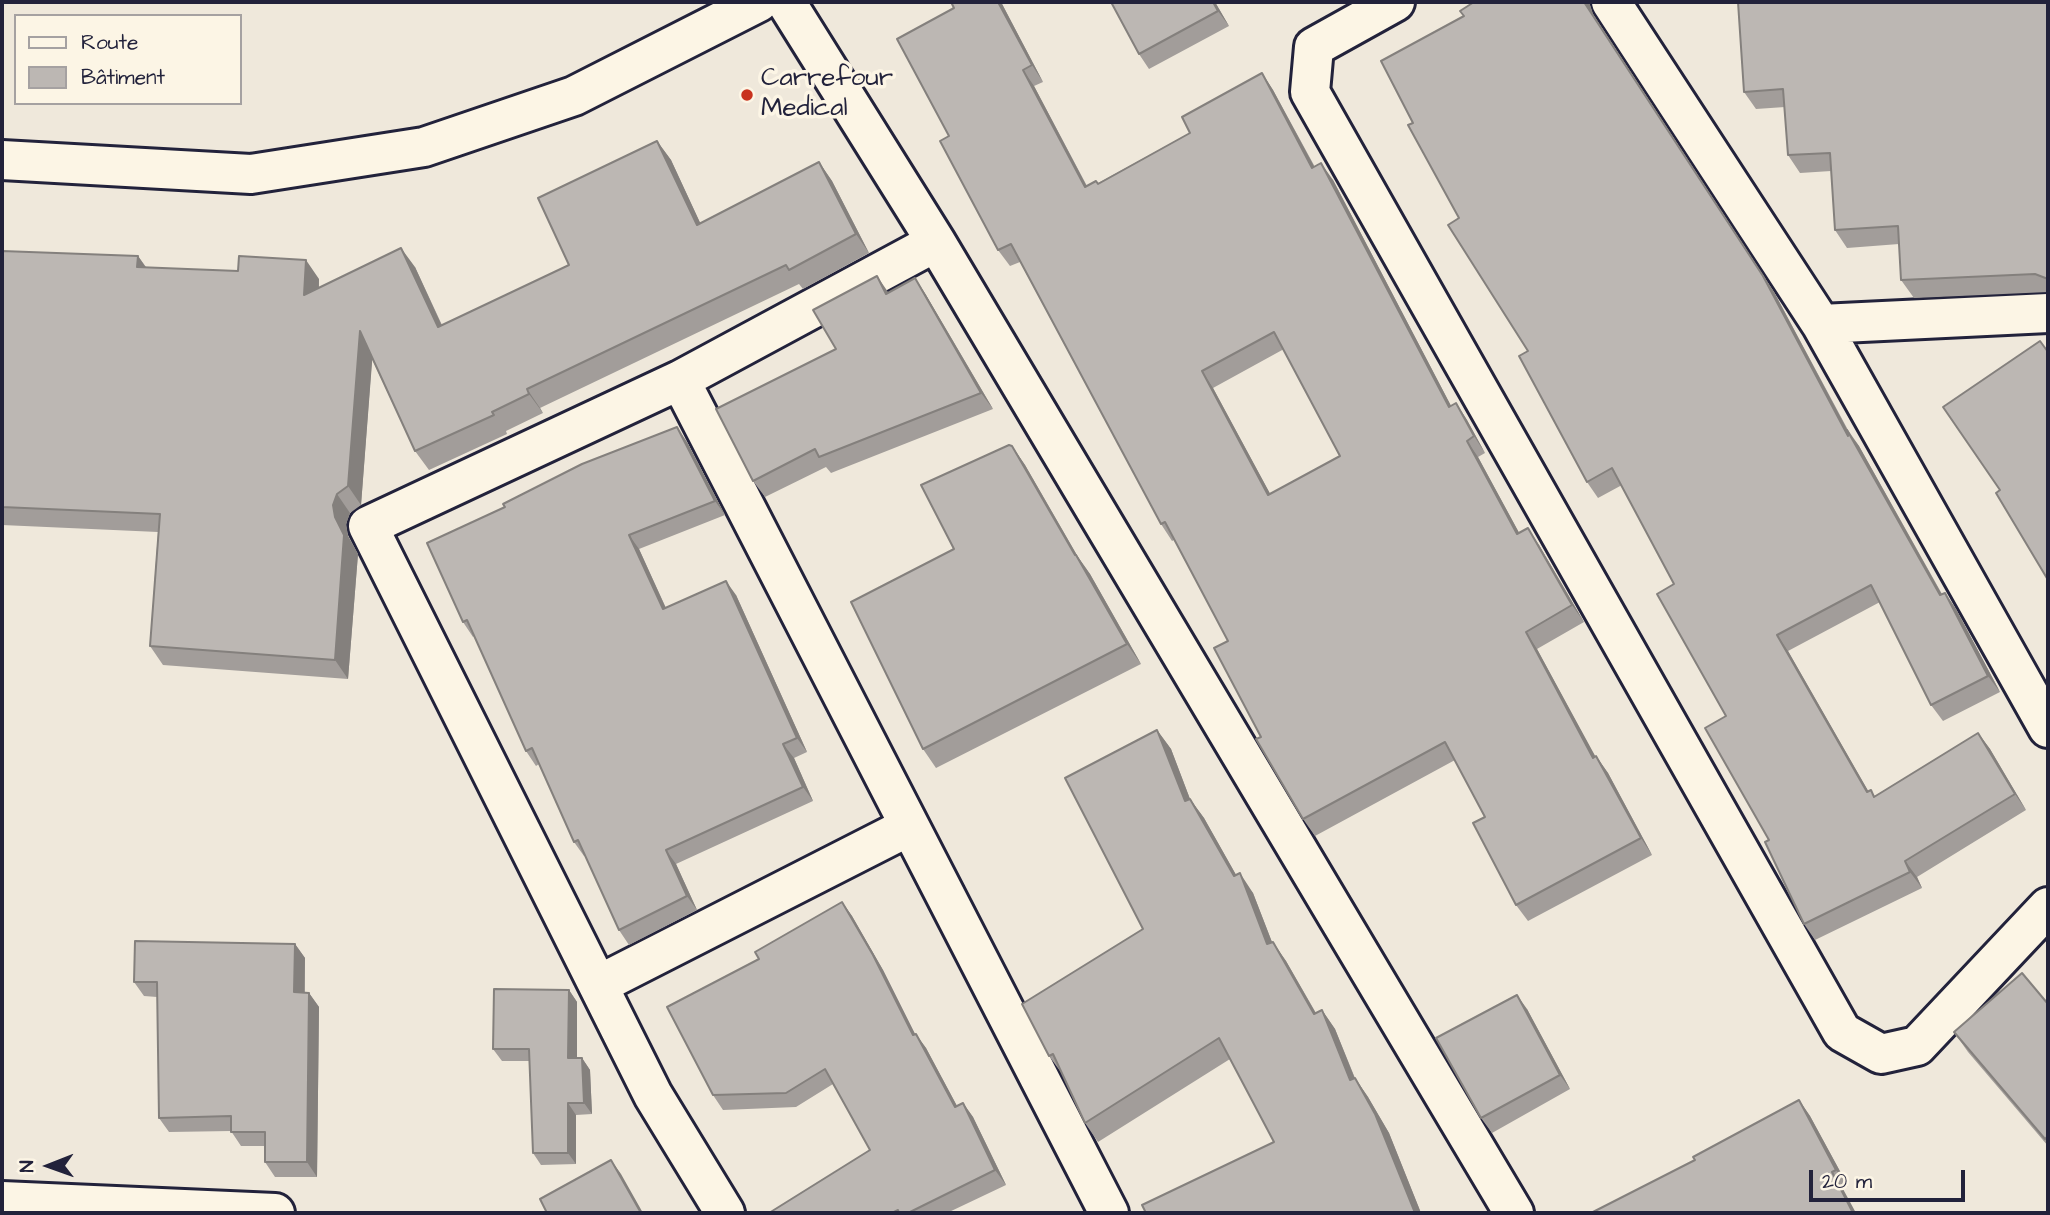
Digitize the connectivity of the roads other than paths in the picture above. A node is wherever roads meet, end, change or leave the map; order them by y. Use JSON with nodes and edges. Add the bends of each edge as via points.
{"nodes":[{"id":1,"x":759,"y":2,"type":"edge"},
{"id":2,"x":786,"y":2,"type":"edge"},
{"id":3,"x":1395,"y":2,"type":"edge"},
{"id":4,"x":1611,"y":2,"type":"edge"},
{"id":5,"x":2,"y":160,"type":"edge"},
{"id":6,"x":936,"y":242,"type":"junction"},
{"id":7,"x":2048,"y":313,"type":"edge"},
{"id":8,"x":1821,"y":324,"type":"junction"},
{"id":9,"x":680,"y":380,"type":"junction"},
{"id":10,"x":2048,"y":728,"type":"edge"},
{"id":11,"x":908,"y":827,"type":"junction"},
{"id":12,"x":2048,"y":907,"type":"edge"},
{"id":13,"x":598,"y":985,"type":"junction"},
{"id":14,"x":2,"y":1201,"type":"edge"},
{"id":15,"x":275,"y":1213,"type":"edge"},
{"id":16,"x":724,"y":1213,"type":"edge"},
{"id":17,"x":1109,"y":1213,"type":"edge"},
{"id":18,"x":1514,"y":1213,"type":"edge"}],
"edges":[{"from":1,"to":5,"type":"street","via":[[574,96],[424,147],[251,174]]},
{"from":2,"to":6,"type":"street"},
{"from":3,"to":12,"type":"street","via":[[1314,47],[1310,92],[1842,1032],[1881,1054],[1917,1046]]},
{"from":4,"to":8,"type":"street"},
{"from":6,"to":9,"type":"street"},
{"from":6,"to":18,"type":"street"},
{"from":7,"to":8,"type":"street"},
{"from":8,"to":10,"type":"street"},
{"from":9,"to":11,"type":"street"},
{"from":9,"to":13,"type":"street","via":[[369,526]]},
{"from":11,"to":13,"type":"street"},
{"from":11,"to":17,"type":"street"},
{"from":13,"to":16,"type":"street","via":[[653,1095]]},
{"from":14,"to":15,"type":"street"}]}
